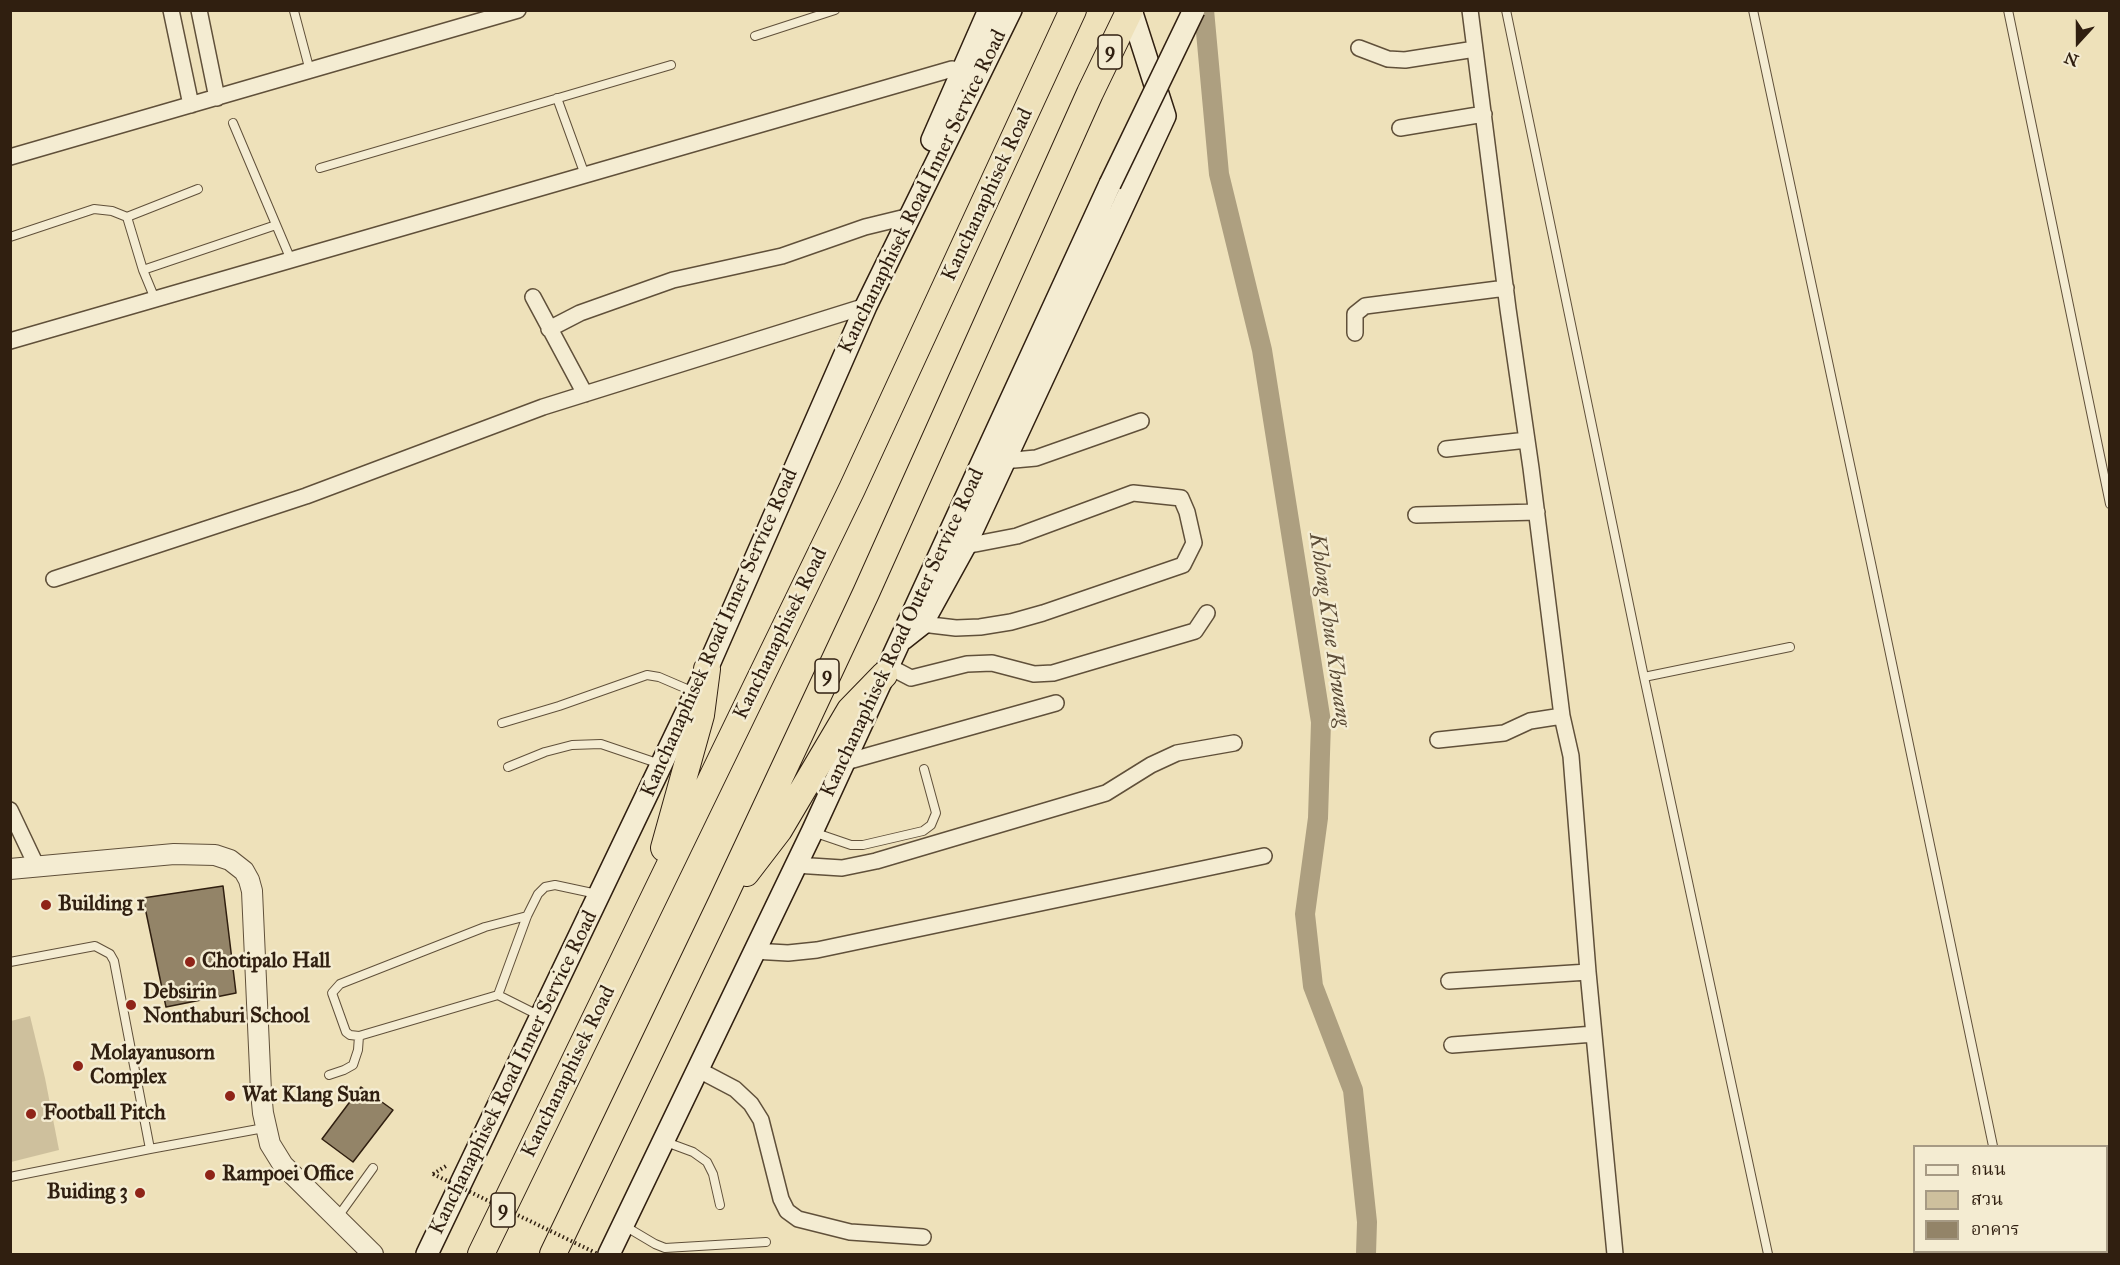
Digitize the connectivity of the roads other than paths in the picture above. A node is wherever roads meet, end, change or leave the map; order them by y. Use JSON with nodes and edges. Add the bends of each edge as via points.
{"nodes":[{"id":1,"x":171,"y":10,"type":"edge"},
{"id":2,"x":200,"y":10,"type":"edge"},
{"id":3,"x":294,"y":10,"type":"edge"},
{"id":4,"x":518,"y":10,"type":"edge"},
{"id":5,"x":835,"y":10,"type":"edge"},
{"id":6,"x":989,"y":10,"type":"edge"},
{"id":7,"x":1011,"y":10,"type":"edge"},
{"id":8,"x":1130,"y":10,"type":"edge"},
{"id":9,"x":1194,"y":10,"type":"edge"},
{"id":10,"x":1470,"y":10,"type":"edge"},
{"id":11,"x":1506,"y":10,"type":"edge"},
{"id":12,"x":1753,"y":10,"type":"edge"},
{"id":13,"x":2008,"y":10,"type":"edge"},
{"id":14,"x":1071,"y":13,"type":"edge"},
{"id":15,"x":755,"y":36,"type":"dead end"},
{"id":16,"x":1359,"y":48,"type":"dead end"},
{"id":17,"x":1475,"y":49,"type":"junction"},
{"id":18,"x":671,"y":65,"type":"dead end"},
{"id":19,"x":310,"y":71,"type":"junction"},
{"id":20,"x":963,"y":71,"type":"junction"},
{"id":21,"x":217,"y":98,"type":"junction"},
{"id":22,"x":558,"y":98,"type":"junction"},
{"id":23,"x":191,"y":105,"type":"junction"},
{"id":24,"x":1484,"y":114,"type":"junction"},
{"id":25,"x":233,"y":123,"type":"dead end"},
{"id":26,"x":1400,"y":128,"type":"dead end"},
{"id":27,"x":10,"y":157,"type":"edge"},
{"id":28,"x":320,"y":168,"type":"dead end"},
{"id":29,"x":585,"y":175,"type":"junction"},
{"id":30,"x":198,"y":189,"type":"dead end"},
{"id":31,"x":127,"y":217,"type":"junction"},
{"id":32,"x":902,"y":218,"type":"junction"},
{"id":33,"x":276,"y":225,"type":"junction"},
{"id":34,"x":10,"y":237,"type":"edge"},
{"id":35,"x":291,"y":260,"type":"junction"},
{"id":36,"x":886,"y":264,"type":"junction"},
{"id":37,"x":143,"y":270,"type":"junction"},
{"id":38,"x":1506,"y":288,"type":"junction"},
{"id":39,"x":533,"y":297,"type":"dead end"},
{"id":40,"x":155,"y":299,"type":"junction"},
{"id":41,"x":866,"y":306,"type":"junction"},
{"id":42,"x":549,"y":329,"type":"junction"},
{"id":43,"x":1355,"y":333,"type":"dead end"},
{"id":44,"x":10,"y":341,"type":"edge"},
{"id":45,"x":585,"y":394,"type":"junction"},
{"id":46,"x":1141,"y":421,"type":"dead end"},
{"id":47,"x":1527,"y":440,"type":"junction"},
{"id":48,"x":1446,"y":449,"type":"dead end"},
{"id":49,"x":1003,"y":461,"type":"junction"},
{"id":50,"x":2109,"y":504,"type":"edge"},
{"id":51,"x":1537,"y":512,"type":"junction"},
{"id":52,"x":1416,"y":515,"type":"dead end"},
{"id":53,"x":965,"y":546,"type":"junction"},
{"id":54,"x":54,"y":579,"type":"dead end"},
{"id":55,"x":1207,"y":614,"type":"dead end"},
{"id":56,"x":922,"y":624,"type":"junction"},
{"id":57,"x":897,"y":644,"type":"junction"},
{"id":58,"x":1790,"y":647,"type":"dead end"},
{"id":59,"x":707,"y":669,"type":"junction"},
{"id":60,"x":886,"y":670,"type":"junction"},
{"id":61,"x":1644,"y":677,"type":"junction"},
{"id":62,"x":695,"y":693,"type":"junction"},
{"id":63,"x":1056,"y":703,"type":"dead end"},
{"id":64,"x":1562,"y":716,"type":"junction"},
{"id":65,"x":502,"y":723,"type":"dead end"},
{"id":66,"x":1437,"y":740,"type":"dead end"},
{"id":67,"x":1234,"y":743,"type":"dead end"},
{"id":68,"x":842,"y":764,"type":"junction"},
{"id":69,"x":661,"y":765,"type":"junction"},
{"id":70,"x":508,"y":767,"type":"dead end"},
{"id":71,"x":924,"y":769,"type":"dead end"},
{"id":72,"x":10,"y":810,"type":"edge"},
{"id":73,"x":812,"y":832,"type":"junction"},
{"id":74,"x":1264,"y":856,"type":"dead end"},
{"id":75,"x":795,"y":865,"type":"junction"},
{"id":76,"x":37,"y":867,"type":"junction"},
{"id":77,"x":10,"y":869,"type":"edge"},
{"id":78,"x":601,"y":894,"type":"junction"},
{"id":79,"x":722,"y":901,"type":"junction"},
{"id":80,"x":645,"y":914,"type":"junction"},
{"id":81,"x":527,"y":916,"type":"junction"},
{"id":82,"x":753,"y":951,"type":"junction"},
{"id":83,"x":10,"y":962,"type":"edge"},
{"id":84,"x":1588,"y":972,"type":"junction"},
{"id":85,"x":1449,"y":981,"type":"dead end"},
{"id":86,"x":498,"y":995,"type":"junction"},
{"id":87,"x":542,"y":1017,"type":"junction"},
{"id":88,"x":1594,"y":1034,"type":"junction"},
{"id":89,"x":359,"y":1036,"type":"junction"},
{"id":90,"x":1452,"y":1045,"type":"dead end"},
{"id":91,"x":697,"y":1069,"type":"junction"},
{"id":92,"x":329,"y":1075,"type":"dead end"},
{"id":93,"x":265,"y":1128,"type":"junction"},
{"id":94,"x":663,"y":1141,"type":"junction"},
{"id":95,"x":1993,"y":1145,"type":"edge"},
{"id":96,"x":150,"y":1149,"type":"junction"},
{"id":97,"x":373,"y":1167,"type":"dead end"},
{"id":98,"x":10,"y":1177,"type":"edge"},
{"id":99,"x":720,"y":1205,"type":"dead end"},
{"id":100,"x":336,"y":1219,"type":"junction"},
{"id":101,"x":623,"y":1225,"type":"junction"},
{"id":102,"x":923,"y":1237,"type":"dead end"},
{"id":103,"x":766,"y":1242,"type":"dead end"},
{"id":104,"x":373,"y":1254,"type":"edge"},
{"id":105,"x":427,"y":1254,"type":"edge"},
{"id":106,"x":481,"y":1254,"type":"edge"},
{"id":107,"x":553,"y":1254,"type":"edge"},
{"id":108,"x":609,"y":1254,"type":"edge"},
{"id":109,"x":1615,"y":1254,"type":"edge"},
{"id":110,"x":1768,"y":1254,"type":"edge"}],
"edges":[{"from":1,"to":23,"type":"street"},
{"from":2,"to":21,"type":"street"},
{"from":3,"to":19,"type":"lane"},
{"from":4,"to":19,"type":"street"},
{"from":5,"to":15,"type":"lane"},
{"from":6,"to":20,"type":"main road"},
{"from":7,"to":36,"type":"main road","name":"Kanchanaphisek Road Inner Service Road"},
{"from":8,"to":49,"type":"main road","via":[[1166,116]]},
{"from":8,"to":79,"type":"highway","number":"9"},
{"from":9,"to":57,"type":"main road","name":"Kanchanaphisek Road Outer Service Road","bridge":true},
{"from":10,"to":17,"type":"street"},
{"from":11,"to":61,"type":"lane"},
{"from":12,"to":95,"type":"lane"},
{"from":13,"to":50,"type":"lane"},
{"from":14,"to":80,"type":"highway","name":"Kanchanaphisek Road","number":"9","via":[[852,489]]},
{"from":16,"to":17,"type":"street","via":[[1405,60]]},
{"from":17,"to":24,"type":"street"},
{"from":18,"to":22,"type":"lane"},
{"from":19,"to":21,"type":"street"},
{"from":20,"to":29,"type":"street","via":[[952,69]]},
{"from":20,"to":32,"type":"main road"},
{"from":21,"to":23,"type":"street"},
{"from":22,"to":28,"type":"lane"},
{"from":22,"to":29,"type":"lane"},
{"from":23,"to":27,"type":"street"},
{"from":24,"to":26,"type":"street"},
{"from":24,"to":38,"type":"street"},
{"from":25,"to":33,"type":"lane"},
{"from":29,"to":35,"type":"street"},
{"from":30,"to":31,"type":"lane"},
{"from":31,"to":34,"type":"lane","via":[[94,209]]},
{"from":31,"to":37,"type":"lane"},
{"from":32,"to":36,"type":"main road"},
{"from":32,"to":42,"type":"street","via":[[782,256],[674,280],[580,313]]},
{"from":33,"to":35,"type":"lane"},
{"from":33,"to":37,"type":"lane"},
{"from":35,"to":40,"type":"street"},
{"from":36,"to":41,"type":"main road","name":"Kanchanaphisek Road Inner Service Road"},
{"from":37,"to":40,"type":"lane"},
{"from":38,"to":43,"type":"street","via":[[1365,306],[1355,314]]},
{"from":38,"to":47,"type":"street"},
{"from":39,"to":42,"type":"street"},
{"from":40,"to":44,"type":"street"},
{"from":41,"to":45,"type":"street"},
{"from":41,"to":59,"type":"main road","name":"Kanchanaphisek Road Inner Service Road"},
{"from":42,"to":45,"type":"street"},
{"from":45,"to":54,"type":"street","via":[[306,496]]},
{"from":46,"to":49,"type":"street","via":[[1036,458]]},
{"from":47,"to":48,"type":"street"},
{"from":47,"to":51,"type":"street"},
{"from":49,"to":53,"type":"main road"},
{"from":51,"to":52,"type":"street"},
{"from":51,"to":64,"type":"street"},
{"from":53,"to":56,"type":"main road"},
{"from":53,"to":56,"type":"street","via":[[1017,536],[1133,493],[1181,498],[1194,543],[1183,565],[1043,613],[980,627]]},
{"from":55,"to":60,"type":"street","via":[[1195,631],[1053,673],[1034,675],[992,663],[967,664],[911,678]]},
{"from":56,"to":57,"type":"main road"},
{"from":57,"to":60,"type":"main road","name":"Kanchanaphisek Road Outer Service Road"},
{"from":58,"to":61,"type":"lane"},
{"from":59,"to":62,"type":"main road","name":"Kanchanaphisek Road Inner Service Road"},
{"from":59,"to":80,"type":"highway","via":[[699,726]]},
{"from":60,"to":68,"type":"main road","name":"Kanchanaphisek Road Outer Service Road"},
{"from":60,"to":79,"type":"highway","via":[[850,710],[779,830]]},
{"from":61,"to":110,"type":"lane"},
{"from":62,"to":65,"type":"lane","via":[[647,675]]},
{"from":62,"to":69,"type":"main road","name":"Kanchanaphisek Road Inner Service Road"},
{"from":63,"to":68,"type":"street"},
{"from":64,"to":66,"type":"street","via":[[1530,720],[1504,733]]},
{"from":64,"to":84,"type":"street","via":[[1570,756]]},
{"from":67,"to":75,"type":"street","via":[[1178,753],[1106,793],[876,861],[842,868]]},
{"from":68,"to":73,"type":"main road","name":"Kanchanaphisek Road Outer Service Road"},
{"from":69,"to":70,"type":"lane","via":[[602,744],[572,745]]},
{"from":69,"to":78,"type":"main road","name":"Kanchanaphisek Road Inner Service Road"},
{"from":71,"to":73,"type":"lane","via":[[936,813],[923,831],[863,845]]},
{"from":72,"to":76,"type":"street"},
{"from":73,"to":75,"type":"main road","name":"Kanchanaphisek Road Outer Service Road"},
{"from":74,"to":82,"type":"street","via":[[818,950]]},
{"from":75,"to":82,"type":"main road","name":"Kanchanaphisek Road Outer Service Road"},
{"from":76,"to":77,"type":"street"},
{"from":76,"to":93,"type":"street","via":[[174,854],[214,855],[230,860],[244,871],[252,891]]},
{"from":78,"to":81,"type":"lane","via":[[555,885],[545,887]]},
{"from":78,"to":87,"type":"main road","name":"Kanchanaphisek Road Inner Service Road"},
{"from":79,"to":107,"type":"highway","number":"9"},
{"from":80,"to":106,"type":"highway","name":"Kanchanaphisek Road","number":"9"},
{"from":81,"to":86,"type":"lane"},
{"from":81,"to":89,"type":"lane","via":[[485,927],[340,984],[332,993],[333,998],[346,1032]]},
{"from":82,"to":91,"type":"main road","name":"Kanchanaphisek Road Outer Service Road"},
{"from":83,"to":96,"type":"lane","via":[[95,946],[110,954]]},
{"from":84,"to":85,"type":"street"},
{"from":84,"to":88,"type":"street"},
{"from":86,"to":87,"type":"lane"},
{"from":86,"to":89,"type":"lane"},
{"from":87,"to":105,"type":"main road","name":"Kanchanaphisek Road Inner Service Road"},
{"from":88,"to":90,"type":"street"},
{"from":88,"to":109,"type":"street"},
{"from":89,"to":92,"type":"lane","via":[[353,1065]]},
{"from":91,"to":94,"type":"main road","name":"Kanchanaphisek Road Outer Service Road"},
{"from":91,"to":102,"type":"street","via":[[735,1089],[761,1120],[787,1211],[798,1219],[850,1232]]},
{"from":93,"to":96,"type":"lane"},
{"from":93,"to":100,"type":"street","via":[[283,1165]]},
{"from":94,"to":99,"type":"lane","via":[[707,1162]]},
{"from":94,"to":101,"type":"main road","name":"Kanchanaphisek Road Outer Service Road"},
{"from":96,"to":98,"type":"lane"},
{"from":97,"to":100,"type":"lane"},
{"from":100,"to":104,"type":"street"},
{"from":101,"to":103,"type":"lane","via":[[665,1248]]},
{"from":101,"to":108,"type":"main road","name":"Kanchanaphisek Road Outer Service Road"}]}
